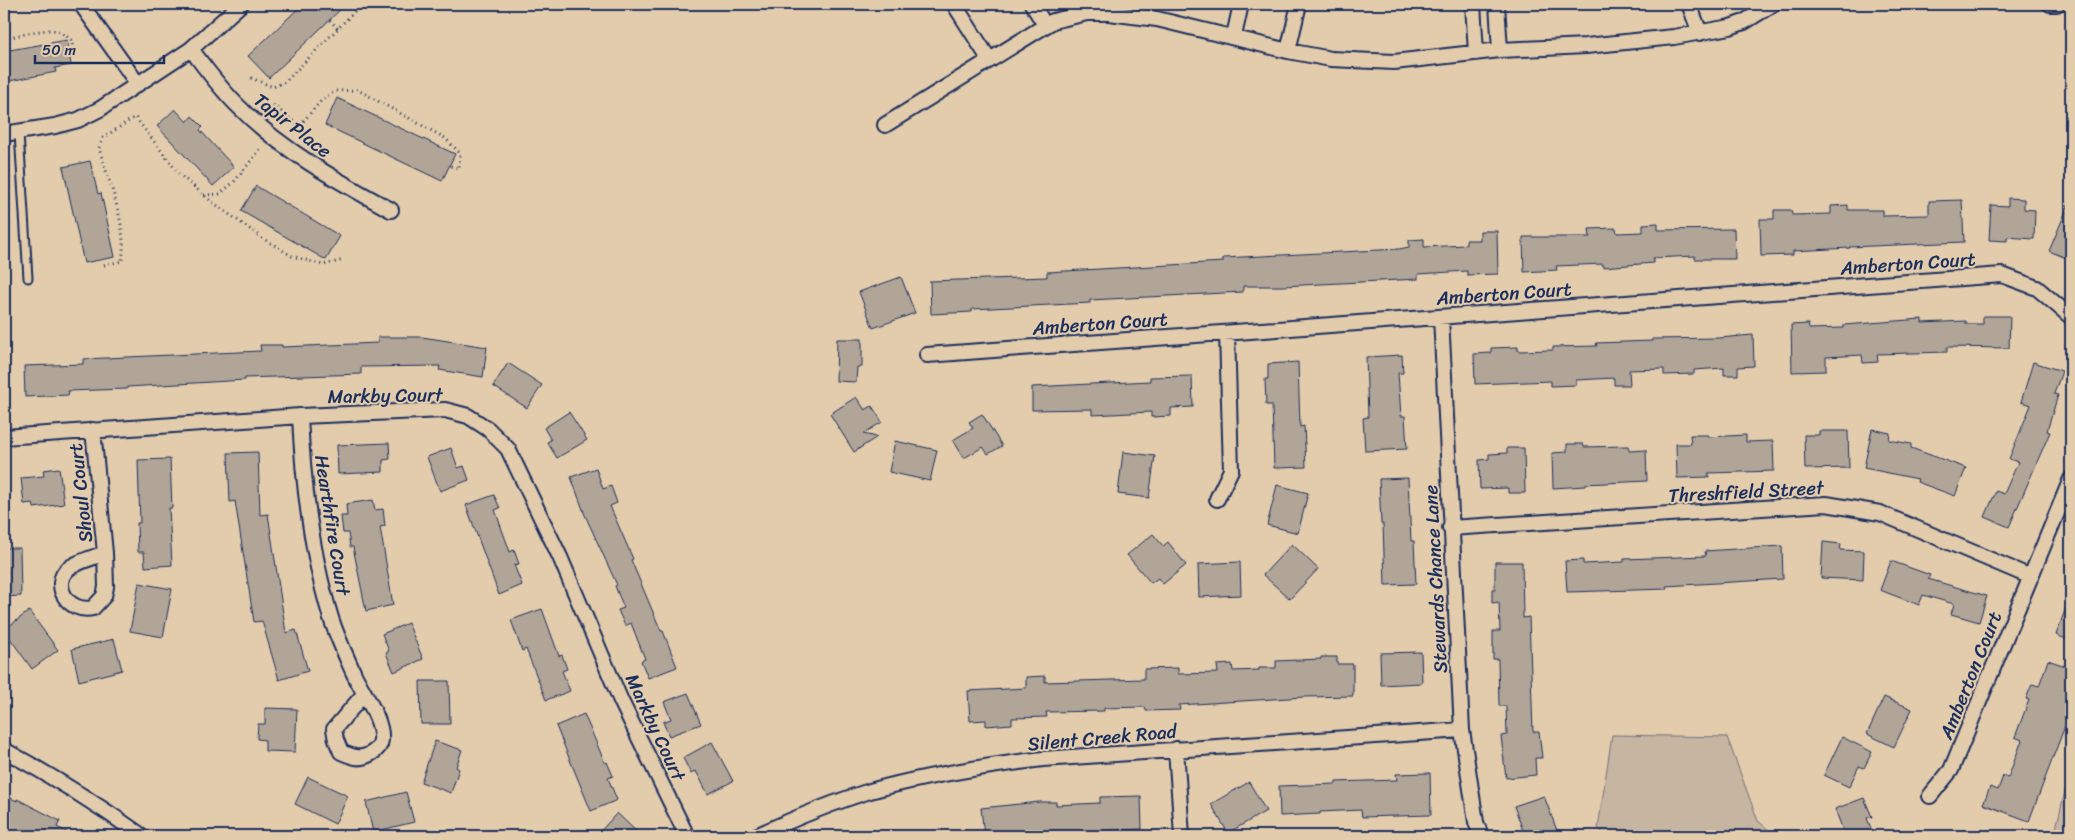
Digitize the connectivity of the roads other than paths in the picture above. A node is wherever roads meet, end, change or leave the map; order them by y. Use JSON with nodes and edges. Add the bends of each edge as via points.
{"nodes":[{"id":1,"x":81,"y":4,"type":"edge"},
{"id":2,"x":241,"y":4,"type":"edge"},
{"id":3,"x":954,"y":4,"type":"edge"},
{"id":4,"x":1032,"y":4,"type":"edge"},
{"id":5,"x":1241,"y":4,"type":"edge"},
{"id":6,"x":1299,"y":4,"type":"edge"},
{"id":7,"x":1473,"y":4,"type":"edge"},
{"id":8,"x":1497,"y":4,"type":"edge"},
{"id":9,"x":1689,"y":4,"type":"edge"},
{"id":10,"x":1773,"y":4,"type":"edge"},
{"id":11,"x":2050,"y":4,"type":"edge"},
{"id":12,"x":2057,"y":4,"type":"edge"},
{"id":13,"x":1754,"y":9,"type":"edge"},
{"id":14,"x":1045,"y":25,"type":"junction"},
{"id":15,"x":1700,"y":33,"type":"junction"},
{"id":16,"x":1234,"y":36,"type":"junction"},
{"id":17,"x":190,"y":49,"type":"junction"},
{"id":18,"x":1500,"y":50,"type":"junction"},
{"id":19,"x":1288,"y":51,"type":"junction"},
{"id":20,"x":1476,"y":53,"type":"junction"},
{"id":21,"x":989,"y":59,"type":"junction"},
{"id":22,"x":138,"y":83,"type":"junction"},
{"id":23,"x":885,"y":125,"type":"dead end"},
{"id":24,"x":19,"y":133,"type":"junction"},
{"id":25,"x":4,"y":134,"type":"edge"},
{"id":26,"x":391,"y":210,"type":"dead end"},
{"id":27,"x":28,"y":278,"type":"dead end"},
{"id":28,"x":1441,"y":317,"type":"junction"},
{"id":29,"x":2071,"y":317,"type":"edge"},
{"id":30,"x":1227,"y":333,"type":"junction"},
{"id":31,"x":927,"y":355,"type":"dead end"},
{"id":32,"x":300,"y":416,"type":"junction"},
{"id":33,"x":93,"y":430,"type":"junction"},
{"id":34,"x":4,"y":437,"type":"edge"},
{"id":35,"x":2071,"y":479,"type":"edge"},
{"id":36,"x":1218,"y":499,"type":"dead end"},
{"id":37,"x":1450,"y":528,"type":"junction"},
{"id":38,"x":105,"y":553,"type":"dead end"},
{"id":39,"x":2030,"y":578,"type":"junction"},
{"id":40,"x":364,"y":694,"type":"dead end"},
{"id":41,"x":1462,"y":730,"type":"junction"},
{"id":42,"x":1176,"y":749,"type":"junction"},
{"id":43,"x":4,"y":750,"type":"edge"},
{"id":44,"x":1930,"y":796,"type":"dead end"},
{"id":45,"x":142,"y":836,"type":"edge"},
{"id":46,"x":687,"y":836,"type":"edge"},
{"id":47,"x":756,"y":836,"type":"edge"},
{"id":48,"x":1182,"y":836,"type":"edge"},
{"id":49,"x":1481,"y":836,"type":"edge"}],
"edges":[{"from":1,"to":22,"type":"street"},
{"from":2,"to":17,"type":"street"},
{"from":3,"to":21,"type":"street"},
{"from":4,"to":14,"type":"street"},
{"from":5,"to":16,"type":"street"},
{"from":6,"to":19,"type":"street"},
{"from":7,"to":20,"type":"street"},
{"from":8,"to":18,"type":"street"},
{"from":9,"to":15,"type":"street"},
{"from":10,"to":13,"type":"street"},
{"from":11,"to":12,"type":"street"},
{"from":13,"to":15,"type":"street","via":[[1730,27]]},
{"from":14,"to":16,"type":"street","via":[[1068,16],[1109,12]]},
{"from":14,"to":21,"type":"street"},
{"from":15,"to":18,"type":"street","via":[[1651,40]]},
{"from":16,"to":19,"type":"street"},
{"from":17,"to":22,"type":"street"},
{"from":17,"to":26,"type":"street","name":"Tapir Place","via":[[237,106],[271,136],[332,178]]},
{"from":18,"to":20,"type":"street"},
{"from":19,"to":20,"type":"street","via":[[1372,62],[1413,61]]},
{"from":21,"to":23,"type":"street"},
{"from":22,"to":24,"type":"street","via":[[78,120]]},
{"from":24,"to":25,"type":"street"},
{"from":24,"to":27,"type":"lane"},
{"from":28,"to":29,"type":"street","name":"Amberton Court","via":[[2002,276],[2037,288]]},
{"from":28,"to":30,"type":"street","name":"Amberton Court"},
{"from":28,"to":37,"type":"street","name":"Stewards Chance Lane"},
{"from":30,"to":31,"type":"street","name":"Amberton Court"},
{"from":30,"to":36,"type":"street","via":[[1231,470]]},
{"from":32,"to":33,"type":"street","name":"Markby Court"},
{"from":32,"to":40,"type":"street","name":"Hearthfire Court","via":[[311,529],[322,589],[332,621]]},
{"from":32,"to":46,"type":"street","name":"Markby Court","via":[[445,410],[468,416],[488,429],[508,449]]},
{"from":33,"to":34,"type":"street","name":"Markby Court"},
{"from":33,"to":38,"type":"street","name":"Shoul Court"},
{"from":35,"to":39,"type":"street","name":"Amberton Court"},
{"from":37,"to":39,"type":"street","name":"Threshfield Street","via":[[1826,504],[1880,513]]},
{"from":37,"to":41,"type":"street","name":"Stewards Chance Lane"},
{"from":39,"to":44,"type":"street","name":"Amberton Court","via":[[1951,770]]},
{"from":41,"to":42,"type":"street","name":"Silent Creek Road"},
{"from":41,"to":49,"type":"street","name":"Stewards Chance Lane"},
{"from":42,"to":47,"type":"street","name":"Silent Creek Road","via":[[1043,759],[927,777],[869,792]]},
{"from":42,"to":48,"type":"street"},
{"from":43,"to":45,"type":"street","via":[[98,805]]}]}
